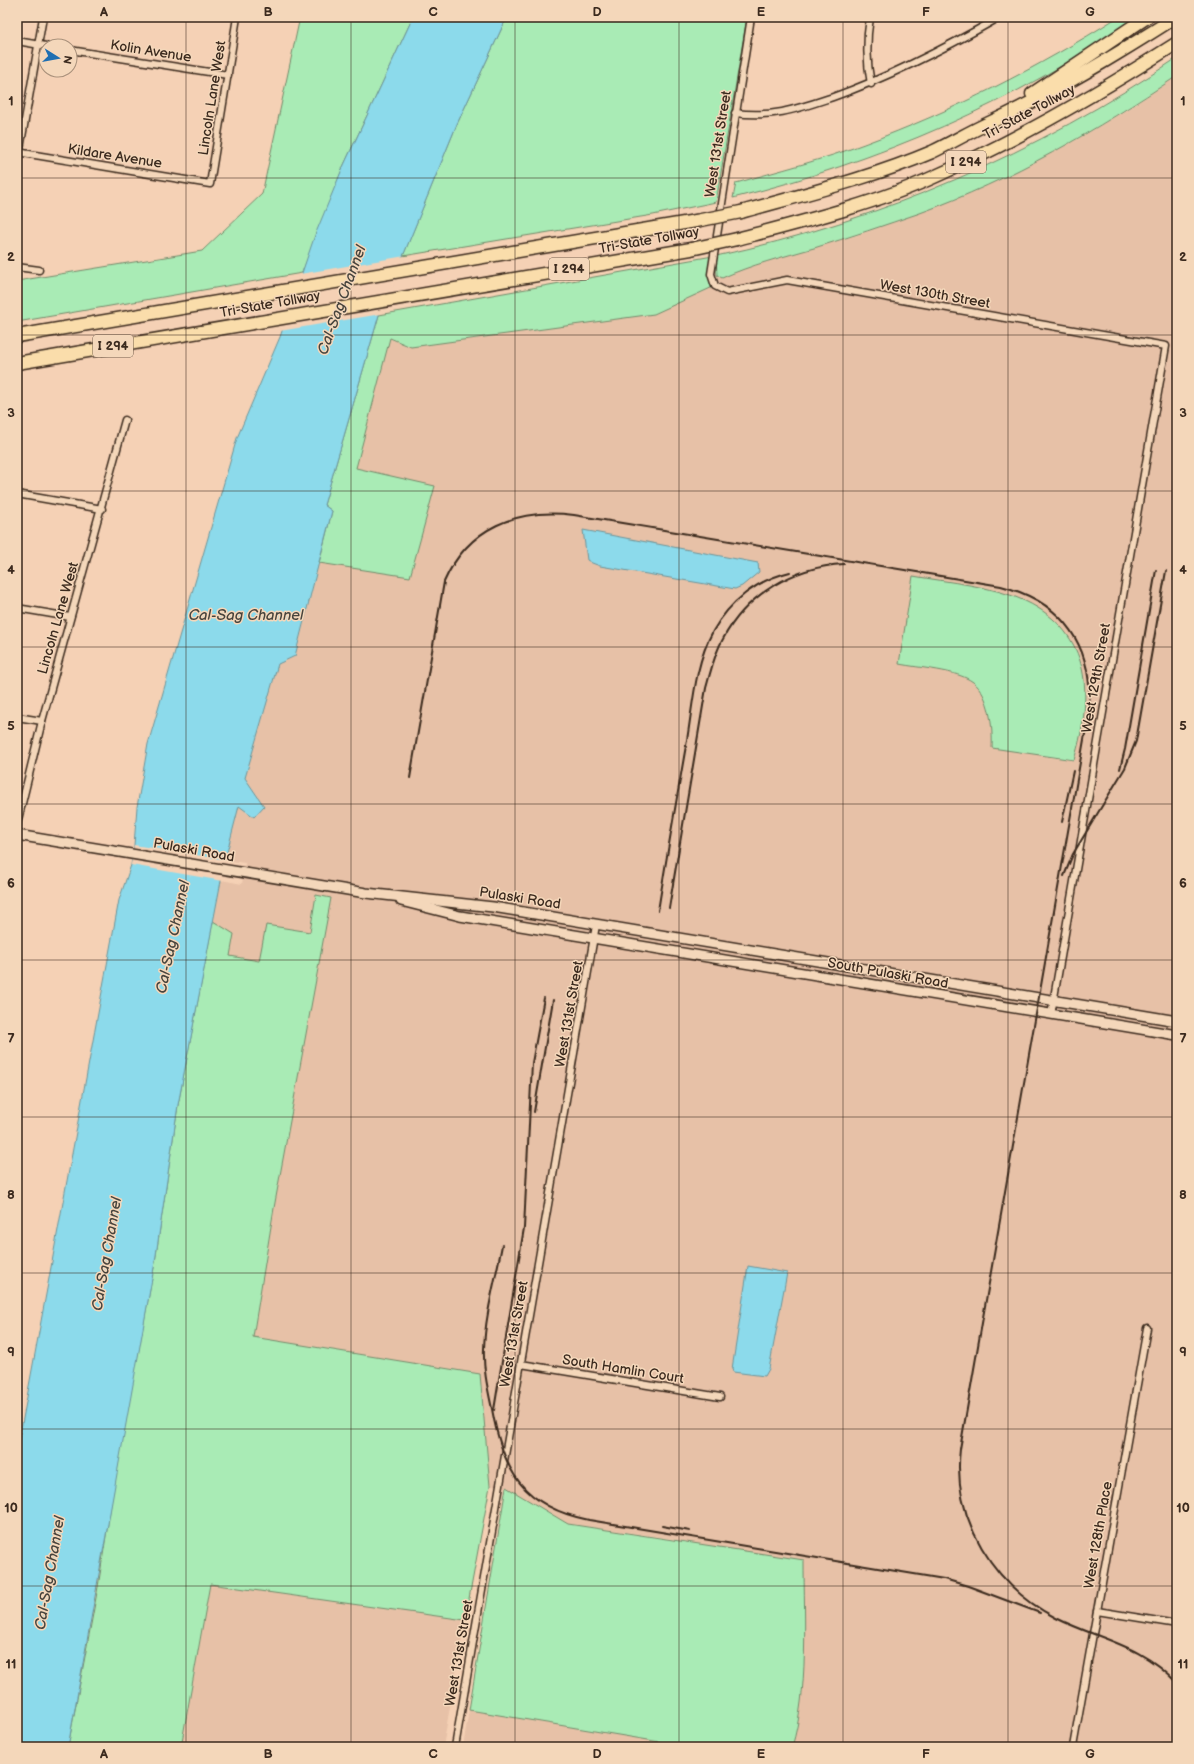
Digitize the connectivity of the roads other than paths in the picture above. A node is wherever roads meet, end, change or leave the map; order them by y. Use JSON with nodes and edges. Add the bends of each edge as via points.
{"nodes":[{"id":1,"x":43,"y":17,"type":"edge"},
{"id":2,"x":237,"y":17,"type":"edge"},
{"id":3,"x":751,"y":17,"type":"edge"},
{"id":4,"x":870,"y":17,"type":"edge"},
{"id":5,"x":1000,"y":17,"type":"edge"},
{"id":6,"x":1147,"y":17,"type":"edge"},
{"id":7,"x":1176,"y":17,"type":"edge"},
{"id":8,"x":39,"y":38,"type":"edge"},
{"id":9,"x":17,"y":42,"type":"edge"},
{"id":10,"x":1177,"y":43,"type":"edge"},
{"id":11,"x":38,"y":45,"type":"joint"},
{"id":12,"x":78,"y":51,"type":"edge"},
{"id":13,"x":228,"y":75,"type":"junction"},
{"id":14,"x":871,"y":84,"type":"junction"},
{"id":15,"x":735,"y":113,"type":"junction"},
{"id":16,"x":989,"y":123,"type":"junction"},
{"id":17,"x":18,"y":152,"type":"edge"},
{"id":18,"x":17,"y":166,"type":"edge"},
{"id":19,"x":210,"y":184,"type":"joint"},
{"id":20,"x":17,"y":267,"type":"edge"},
{"id":21,"x":39,"y":270,"type":"dead end"},
{"id":22,"x":711,"y":274,"type":"joint"},
{"id":23,"x":17,"y":336,"type":"edge"},
{"id":24,"x":1166,"y":346,"type":"joint"},
{"id":25,"x":17,"y":363,"type":"edge"},
{"id":26,"x":125,"y":420,"type":"dead end"},
{"id":27,"x":17,"y":494,"type":"edge"},
{"id":28,"x":102,"y":509,"type":"junction"},
{"id":29,"x":17,"y":608,"type":"edge"},
{"id":30,"x":70,"y":617,"type":"junction"},
{"id":31,"x":17,"y":717,"type":"edge"},
{"id":32,"x":42,"y":722,"type":"junction"},
{"id":33,"x":17,"y":824,"type":"edge"},
{"id":34,"x":17,"y":835,"type":"edge"},
{"id":35,"x":366,"y":893,"type":"junction"},
{"id":36,"x":596,"y":924,"type":"junction"},
{"id":37,"x":594,"y":938,"type":"junction"},
{"id":38,"x":1054,"y":1000,"type":"junction"},
{"id":39,"x":1051,"y":1015,"type":"junction"},
{"id":40,"x":1177,"y":1021,"type":"edge"},
{"id":41,"x":1177,"y":1035,"type":"edge"},
{"id":42,"x":1146,"y":1328,"type":"dead end"},
{"id":43,"x":521,"y":1364,"type":"junction"},
{"id":44,"x":720,"y":1397,"type":"dead end"},
{"id":45,"x":1097,"y":1611,"type":"junction"},
{"id":46,"x":1177,"y":1624,"type":"edge"},
{"id":47,"x":455,"y":1747,"type":"edge"},
{"id":48,"x":1073,"y":1747,"type":"edge"}],
"edges":[{"from":1,"to":8,"type":"street"},
{"from":2,"to":13,"type":"street","name":"Lincoln Lane West"},
{"from":3,"to":15,"type":"street","name":"West 131st Street"},
{"from":4,"to":14,"type":"street","via":[[866,38],[866,61]]},
{"from":5,"to":14,"type":"street","via":[[939,52]]},
{"from":6,"to":16,"type":"highway"},
{"from":7,"to":16,"type":"highway","name":"Tri-State Tollway","number":"I 294","via":[[1102,64]]},
{"from":9,"to":11,"type":"street"},
{"from":10,"to":25,"type":"highway","name":"Tri-State Tollway","number":"I 294","bridge":true,"via":[[1106,88],[1013,139],[935,177],[856,206],[737,239],[691,249]]},
{"from":11,"to":17,"type":"street"},
{"from":12,"to":13,"type":"street","name":"Kolin Avenue"},
{"from":13,"to":19,"type":"street","name":"Lincoln Lane West"},
{"from":14,"to":15,"type":"street","via":[[790,111],[757,116]]},
{"from":15,"to":22,"type":"street","name":"West 131st Street"},
{"from":16,"to":23,"type":"highway","name":"Tri-State Tollway","number":"I 294","bridge":true,"via":[[932,152],[854,180],[741,212]]},
{"from":17,"to":18,"type":"street"},
{"from":17,"to":19,"type":"street","name":"Kildare Avenue"},
{"from":20,"to":21,"type":"street"},
{"from":22,"to":24,"type":"street","name":"West 130th Street","via":[[715,286],[727,292],[787,280]]},
{"from":24,"to":38,"type":"street","name":"West 129th Street"},
{"from":26,"to":28,"type":"street","name":"Lincoln Lane West"},
{"from":27,"to":28,"type":"street"},
{"from":28,"to":30,"type":"street","name":"Lincoln Lane West"},
{"from":29,"to":30,"type":"street"},
{"from":30,"to":32,"type":"street","name":"Lincoln Lane West"},
{"from":31,"to":32,"type":"street"},
{"from":32,"to":33,"type":"street","name":"Lincoln Lane West"},
{"from":34,"to":35,"type":"main road","name":"Pulaski Road"},
{"from":35,"to":36,"type":"main road","name":"Pulaski Road","via":[[463,903]]},
{"from":35,"to":37,"type":"main road","name":"Pulaski Road","via":[[460,916]]},
{"from":36,"to":37,"type":"street","name":"West 131st Street"},
{"from":36,"to":38,"type":"main road","name":"South Pulaski Road"},
{"from":37,"to":39,"type":"main road","name":"South Pulaski Road"},
{"from":37,"to":43,"type":"street","name":"West 131st Street"},
{"from":38,"to":39,"type":"street","name":"West 129th Street"},
{"from":38,"to":40,"type":"main road","name":"South Pulaski Road"},
{"from":39,"to":41,"type":"main road","name":"South Pulaski Road"},
{"from":42,"to":45,"type":"street","name":"West 128th Place"},
{"from":43,"to":44,"type":"street","name":"South Hamlin Court"},
{"from":43,"to":47,"type":"street","name":"West 131st Street"},
{"from":45,"to":46,"type":"street"},
{"from":45,"to":48,"type":"street","name":"West 128th Place"}]}
